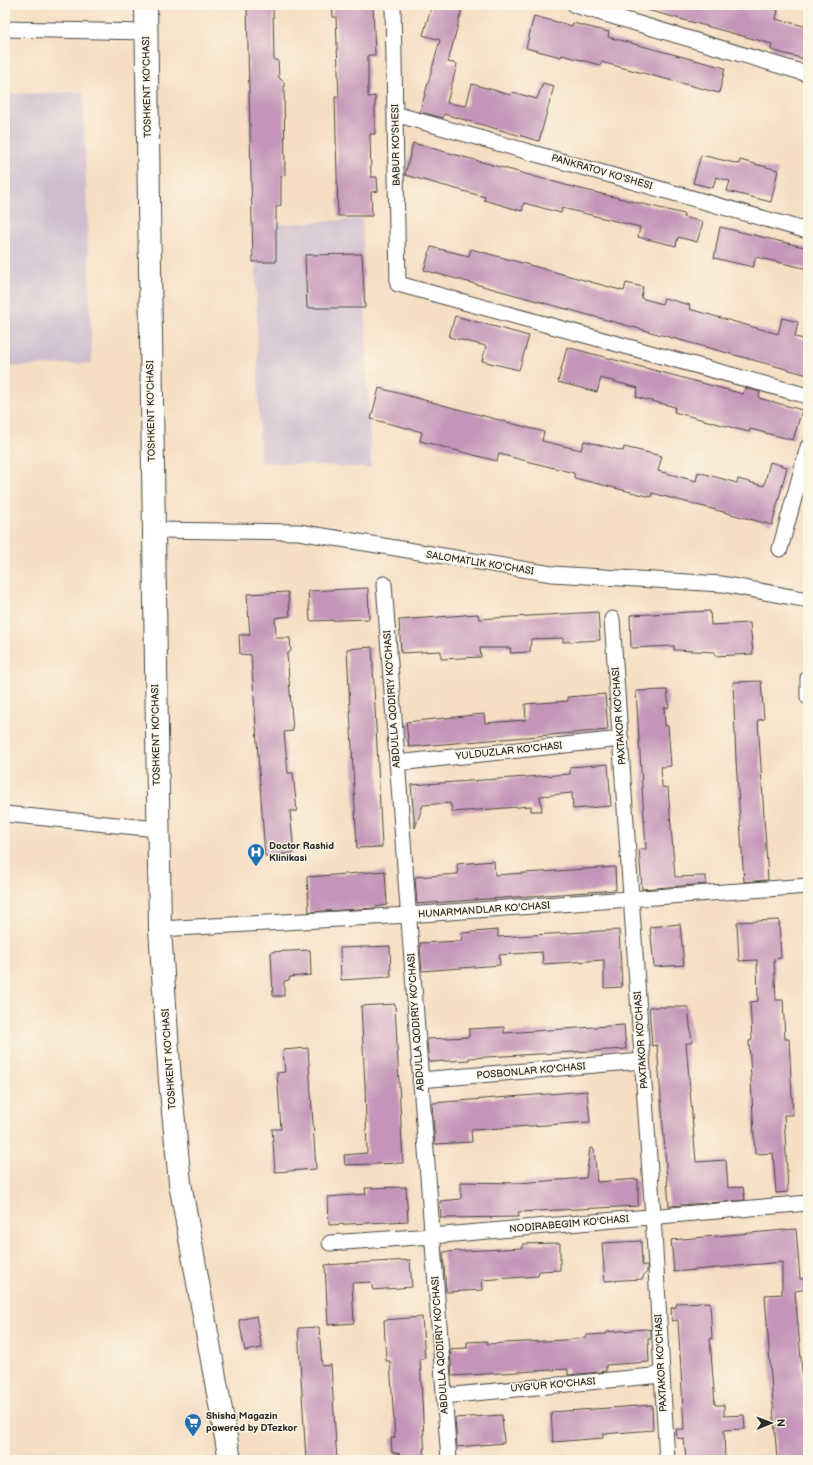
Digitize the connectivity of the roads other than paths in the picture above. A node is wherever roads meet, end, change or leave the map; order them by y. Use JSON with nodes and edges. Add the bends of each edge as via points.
{"nodes":[{"id":1,"x":146,"y":5,"type":"edge"},
{"id":2,"x":393,"y":5,"type":"edge"},
{"id":3,"x":575,"y":5,"type":"edge"},
{"id":4,"x":5,"y":29,"type":"edge"},
{"id":5,"x":146,"y":32,"type":"junction"},
{"id":6,"x":808,"y":74,"type":"edge"},
{"id":7,"x":395,"y":114,"type":"junction"},
{"id":8,"x":808,"y":231,"type":"edge"},
{"id":9,"x":808,"y":396,"type":"edge"},
{"id":10,"x":808,"y":447,"type":"edge"},
{"id":11,"x":153,"y":530,"type":"junction"},
{"id":12,"x":780,"y":549,"type":"dead end"},
{"id":13,"x":384,"y":584,"type":"dead end"},
{"id":14,"x":808,"y":600,"type":"edge"},
{"id":15,"x":612,"y":619,"type":"dead end"},
{"id":16,"x":808,"y":678,"type":"edge"},
{"id":17,"x":808,"y":697,"type":"edge"},
{"id":18,"x":620,"y":739,"type":"junction"},
{"id":19,"x":397,"y":763,"type":"junction"},
{"id":20,"x":5,"y":814,"type":"edge"},
{"id":21,"x":158,"y":829,"type":"junction"},
{"id":22,"x":808,"y":886,"type":"edge"},
{"id":23,"x":632,"y":899,"type":"junction"},
{"id":24,"x":408,"y":915,"type":"junction"},
{"id":25,"x":160,"y":928,"type":"junction"},
{"id":26,"x":642,"y":1061,"type":"junction"},
{"id":27,"x":420,"y":1080,"type":"junction"},
{"id":28,"x":808,"y":1203,"type":"edge"},
{"id":29,"x":653,"y":1216,"type":"junction"},
{"id":30,"x":432,"y":1236,"type":"junction"},
{"id":31,"x":330,"y":1243,"type":"dead end"},
{"id":32,"x":662,"y":1375,"type":"junction"},
{"id":33,"x":444,"y":1396,"type":"junction"},
{"id":34,"x":230,"y":1460,"type":"edge"},
{"id":35,"x":448,"y":1460,"type":"edge"},
{"id":36,"x":667,"y":1460,"type":"edge"}],
"edges":[{"from":1,"to":5,"type":"highway","name":"TOSHKENT KO'CHASI"},
{"from":2,"to":7,"type":"street","name":"BABUR KO'SHESI"},
{"from":3,"to":6,"type":"street"},
{"from":4,"to":5,"type":"street"},
{"from":5,"to":11,"type":"highway","name":"TOSHKENT KO'CHASI"},
{"from":7,"to":8,"type":"street","name":"PANKRATOV KO'SHESI"},
{"from":7,"to":9,"type":"street","name":"BABUR KO'SHESI","via":[[398,284]]},
{"from":10,"to":12,"type":"street"},
{"from":11,"to":14,"type":"street","name":"SALOMATLIK KO'CHASI","via":[[299,532],[552,574],[722,584]]},
{"from":11,"to":21,"type":"highway","name":"TOSHKENT KO'CHASI"},
{"from":13,"to":19,"type":"street","name":"ABDULLA QODIRIY KO'CHASI"},
{"from":15,"to":18,"type":"street","name":"PAXTAKOR KO'CHASI"},
{"from":16,"to":17,"type":"street"},
{"from":18,"to":19,"type":"street","name":"YULDUZLAR KO'CHASI"},
{"from":18,"to":23,"type":"street","name":"PAXTAKOR KO'CHASI"},
{"from":19,"to":24,"type":"street","name":"ABDULLA QODIRIY KO'CHASI"},
{"from":20,"to":21,"type":"street"},
{"from":21,"to":25,"type":"highway","name":"TOSHKENT KO'CHASI"},
{"from":22,"to":23,"type":"street","name":"HUNARMANDLAR KO'CHASI"},
{"from":23,"to":24,"type":"street","name":"HUNARMANDLAR KO'CHASI"},
{"from":23,"to":26,"type":"street","name":"PAXTAKOR KO'CHASI"},
{"from":24,"to":25,"type":"street","name":"HUNARMANDLAR KO'CHASI"},
{"from":24,"to":27,"type":"street","name":"ABDULLA QODIRIY KO'CHASI"},
{"from":25,"to":34,"type":"highway","name":"TOSHKENT KO'CHASI","via":[[180,1183]]},
{"from":26,"to":27,"type":"street","name":"POSBONLAR KO'CHASI"},
{"from":26,"to":29,"type":"street","name":"PAXTAKOR KO'CHASI"},
{"from":27,"to":30,"type":"street","name":"ABDULLA QODIRIY KO'CHASI"},
{"from":28,"to":29,"type":"street","name":"NODIRABEGIM KO'CHASI"},
{"from":29,"to":30,"type":"street","name":"NODIRABEGIM KO'CHASI"},
{"from":29,"to":32,"type":"street","name":"PAXTAKOR KO'CHASI"},
{"from":30,"to":31,"type":"street","name":"NODIRABEGIM KO'CHASI"},
{"from":30,"to":33,"type":"street","name":"ABDULLA QODIRIY KO'CHASI"},
{"from":32,"to":33,"type":"street","name":"UYG'UR KO'CHASI"},
{"from":32,"to":36,"type":"street","name":"PAXTAKOR KO'CHASI"},
{"from":33,"to":35,"type":"street","name":"ABDULLA QODIRIY KO'CHASI"}]}
